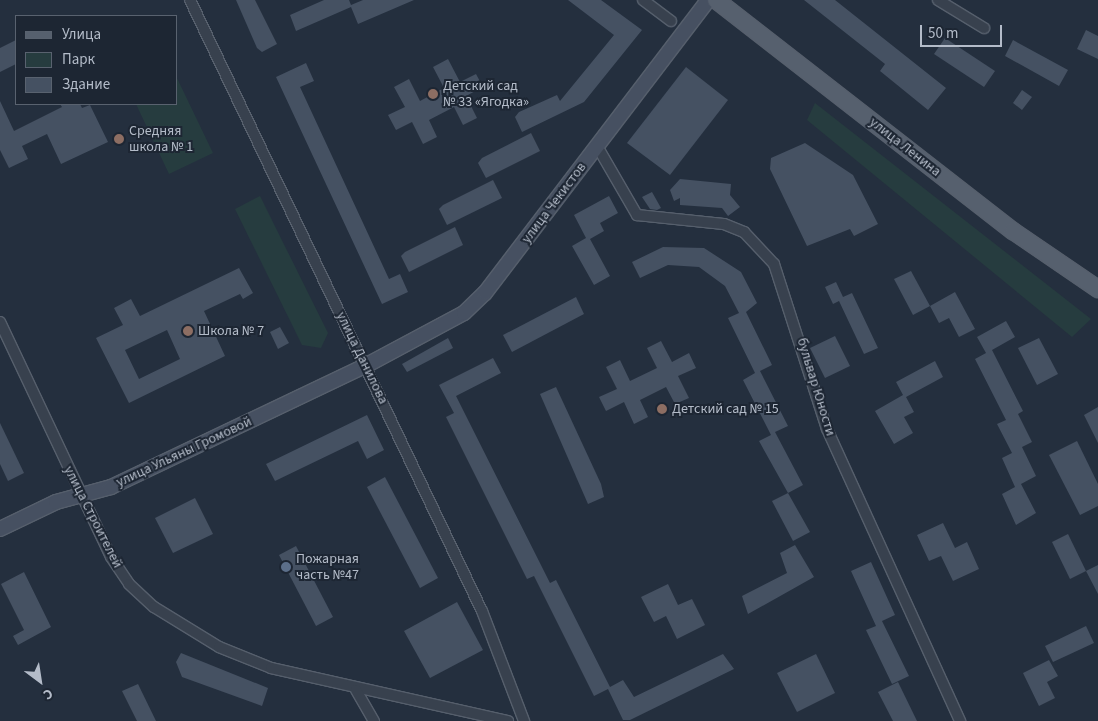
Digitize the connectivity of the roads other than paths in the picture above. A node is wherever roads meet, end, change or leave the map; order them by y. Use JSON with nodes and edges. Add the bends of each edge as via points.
{"nodes":[{"id":1,"x":190,"y":0,"type":"edge"},
{"id":2,"x":643,"y":0,"type":"edge"},
{"id":3,"x":708,"y":0,"type":"edge"},
{"id":4,"x":716,"y":0,"type":"edge"},
{"id":5,"x":938,"y":0,"type":"edge"},
{"id":6,"x":671,"y":21,"type":"dead end"},
{"id":7,"x":984,"y":28,"type":"dead end"},
{"id":8,"x":597,"y":146,"type":"junction"},
{"id":9,"x":1092,"y":285,"type":"edge"},
{"id":10,"x":1098,"y":298,"type":"edge"},
{"id":11,"x":0,"y":322,"type":"edge"},
{"id":12,"x":365,"y":366,"type":"junction"},
{"id":13,"x":81,"y":496,"type":"junction"},
{"id":14,"x":0,"y":529,"type":"edge"},
{"id":15,"x":356,"y":690,"type":"junction"},
{"id":16,"x":374,"y":721,"type":"edge"},
{"id":17,"x":508,"y":721,"type":"edge"},
{"id":18,"x":524,"y":721,"type":"edge"},
{"id":19,"x":960,"y":721,"type":"edge"}],
"edges":[{"from":1,"to":12,"type":"street","name":"улица Данилова"},
{"from":2,"to":6,"type":"street"},
{"from":3,"to":8,"type":"street","name":"улица Чекистов"},
{"from":4,"to":9,"type":"main road","name":"улица Ленина","via":[[1012,231]]},
{"from":5,"to":7,"type":"street"},
{"from":8,"to":12,"type":"street","name":"улица Чекистов","via":[[473,306]]},
{"from":8,"to":19,"type":"street","name":"бульвар Юности","via":[[637,216],[724,224],[744,232],[774,264],[788,294],[827,429]]},
{"from":9,"to":10,"type":"street"},
{"from":11,"to":13,"type":"street","name":"улица Строителей"},
{"from":12,"to":13,"type":"street","name":"улица Ульяны Громовой","via":[[111,487]]},
{"from":12,"to":18,"type":"street","name":"улица Данилова","via":[[482,610]]},
{"from":13,"to":14,"type":"street","name":"улица Ульяны Громовой"},
{"from":13,"to":15,"type":"street","name":"улица Строителей","via":[[129,584],[176,623],[271,668]]},
{"from":15,"to":16,"type":"street"},
{"from":15,"to":17,"type":"street","name":"улица Строителей"}]}
